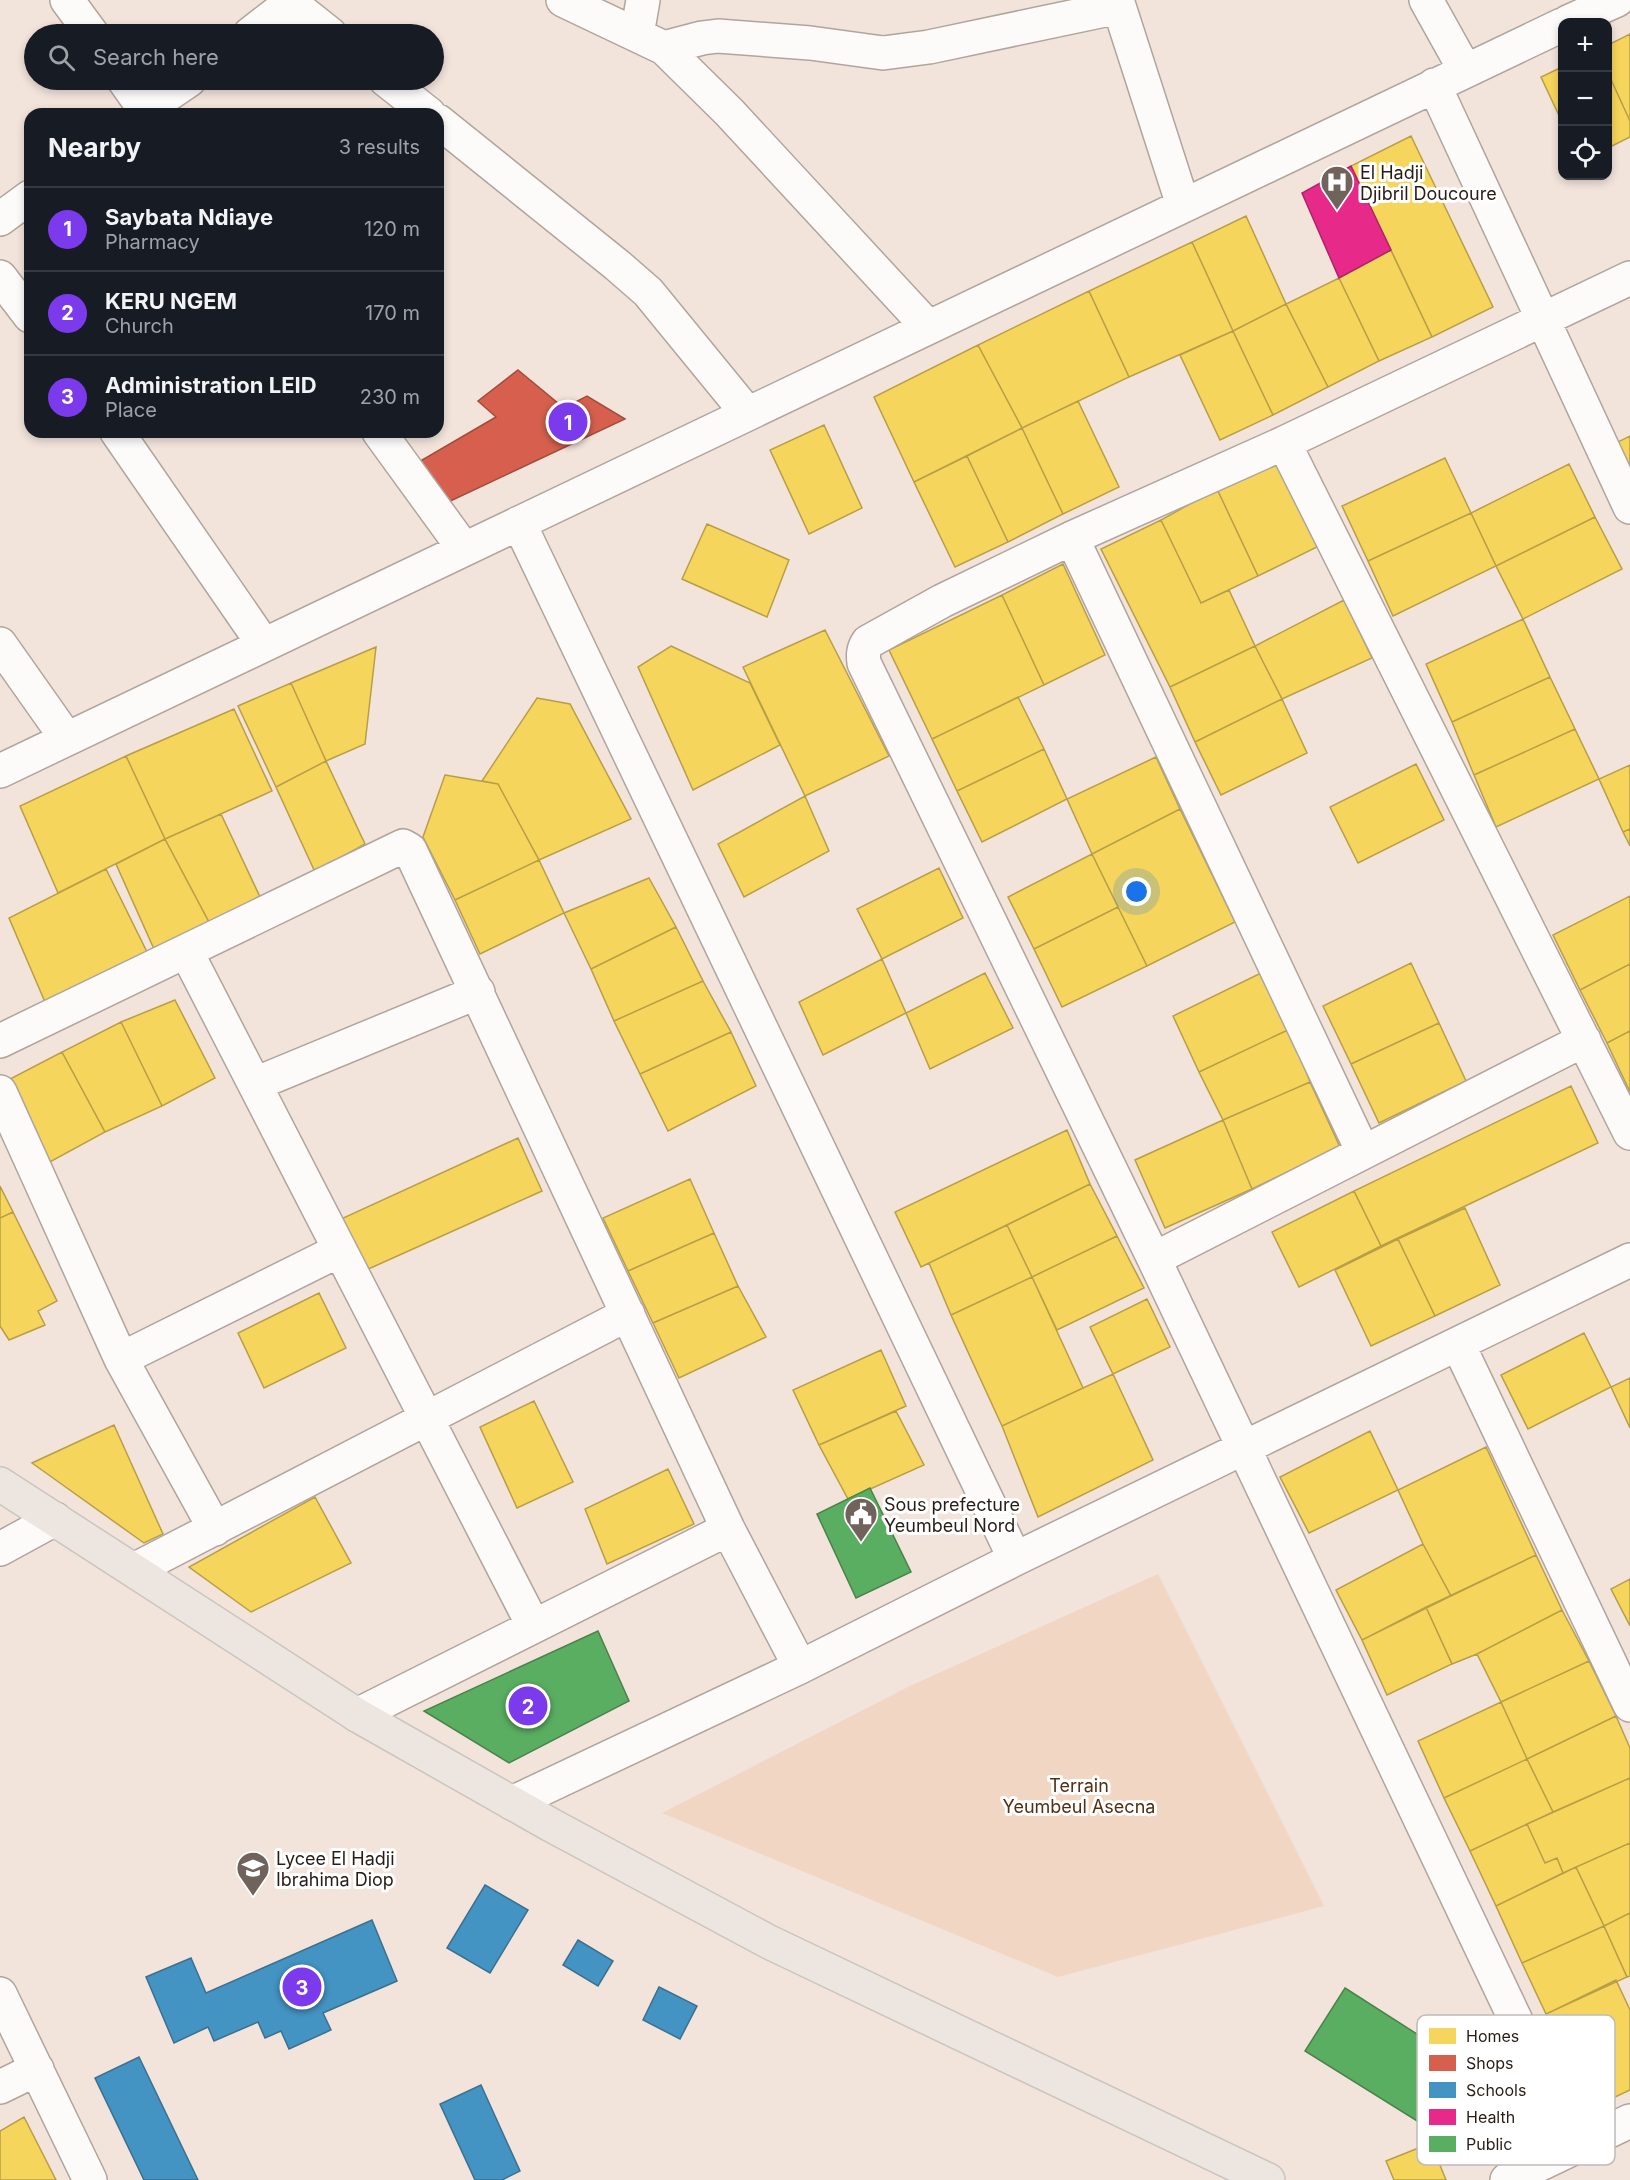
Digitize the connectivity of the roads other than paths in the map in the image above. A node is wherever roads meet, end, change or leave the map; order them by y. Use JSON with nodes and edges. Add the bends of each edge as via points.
{"nodes":[{"id":1,"x":67,"y":0,"type":"edge"},
{"id":2,"x":563,"y":0,"type":"edge"},
{"id":3,"x":643,"y":0,"type":"edge"},
{"id":4,"x":1426,"y":0,"type":"edge"},
{"id":5,"x":1617,"y":0,"type":"edge"},
{"id":6,"x":292,"y":2,"type":"edge"},
{"id":7,"x":1118,"y":4,"type":"edge"},
{"id":8,"x":1577,"y":18,"type":"edge"},
{"id":9,"x":85,"y":24,"type":"edge"},
{"id":10,"x":263,"y":24,"type":"edge"},
{"id":11,"x":318,"y":24,"type":"edge"},
{"id":12,"x":1558,"y":27,"type":"edge"},
{"id":13,"x":650,"y":42,"type":"junction"},
{"id":14,"x":1465,"y":70,"type":"junction"},
{"id":15,"x":1434,"y":86,"type":"junction"},
{"id":16,"x":130,"y":90,"type":"edge"},
{"id":17,"x":175,"y":90,"type":"edge"},
{"id":18,"x":399,"y":90,"type":"edge"},
{"id":19,"x":141,"y":108,"type":"edge"},
{"id":20,"x":151,"y":108,"type":"edge"},
{"id":21,"x":421,"y":108,"type":"edge"},
{"id":22,"x":444,"y":126,"type":"edge"},
{"id":23,"x":24,"y":201,"type":"edge"},
{"id":24,"x":1183,"y":206,"type":"junction"},
{"id":25,"x":0,"y":219,"type":"edge"},
{"id":26,"x":0,"y":277,"type":"edge"},
{"id":27,"x":1630,"y":278,"type":"edge"},
{"id":28,"x":24,"y":308,"type":"edge"},
{"id":29,"x":1543,"y":320,"type":"junction"},
{"id":30,"x":928,"y":327,"type":"junction"},
{"id":31,"x":747,"y":413,"type":"junction"},
{"id":32,"x":121,"y":438,"type":"edge"},
{"id":33,"x":383,"y":438,"type":"edge"},
{"id":34,"x":1284,"y":443,"type":"junction"},
{"id":35,"x":1630,"y":507,"type":"edge"},
{"id":36,"x":519,"y":523,"type":"junction"},
{"id":37,"x":1072,"y":538,"type":"junction"},
{"id":38,"x":464,"y":549,"type":"junction"},
{"id":39,"x":0,"y":645,"type":"edge"},
{"id":40,"x":264,"y":645,"type":"junction"},
{"id":41,"x":67,"y":739,"type":"junction"},
{"id":42,"x":0,"y":771,"type":"edge"},
{"id":43,"x":186,"y":951,"type":"junction"},
{"id":44,"x":478,"y":992,"type":"junction"},
{"id":45,"x":1584,"y":1040,"type":"junction"},
{"id":46,"x":0,"y":1041,"type":"edge"},
{"id":47,"x":255,"y":1084,"type":"junction"},
{"id":48,"x":0,"y":1092,"type":"edge"},
{"id":49,"x":1630,"y":1133,"type":"edge"},
{"id":50,"x":1363,"y":1152,"type":"junction"},
{"id":51,"x":340,"y":1250,"type":"junction"},
{"id":52,"x":1154,"y":1259,"type":"junction"},
{"id":53,"x":1630,"y":1260,"type":"edge"},
{"id":54,"x":628,"y":1314,"type":"junction"},
{"id":55,"x":1458,"y":1344,"type":"junction"},
{"id":56,"x":122,"y":1359,"type":"junction"},
{"id":57,"x":428,"y":1420,"type":"junction"},
{"id":58,"x":1244,"y":1448,"type":"junction"},
{"id":59,"x":0,"y":1484,"type":"edge"},
{"id":60,"x":55,"y":1520,"type":"junction"},
{"id":61,"x":215,"y":1528,"type":"junction"},
{"id":62,"x":728,"y":1529,"type":"junction"},
{"id":63,"x":0,"y":1548,"type":"edge"},
{"id":64,"x":1015,"y":1558,"type":"junction"},
{"id":65,"x":134,"y":1570,"type":"junction"},
{"id":66,"x":533,"y":1625,"type":"junction"},
{"id":67,"x":800,"y":1667,"type":"junction"},
{"id":68,"x":1630,"y":1705,"type":"edge"},
{"id":69,"x":357,"y":1715,"type":"junction"},
{"id":70,"x":512,"y":1803,"type":"junction"},
{"id":71,"x":0,"y":1994,"type":"edge"},
{"id":72,"x":1513,"y":2015,"type":"edge"},
{"id":73,"x":37,"y":2069,"type":"junction"},
{"id":74,"x":0,"y":2087,"type":"edge"},
{"id":75,"x":1630,"y":2121,"type":"edge"},
{"id":76,"x":1615,"y":2128,"type":"edge"},
{"id":77,"x":1538,"y":2165,"type":"edge"},
{"id":78,"x":90,"y":2180,"type":"edge"},
{"id":79,"x":1268,"y":2180,"type":"edge"},
{"id":80,"x":1507,"y":2180,"type":"edge"}],
"edges":[{"from":1,"to":9,"type":"street"},
{"from":2,"to":13,"type":"street"},
{"from":3,"to":13,"type":"street"},
{"from":4,"to":14,"type":"street"},
{"from":5,"to":8,"type":"street"},
{"from":6,"to":10,"type":"street"},
{"from":6,"to":11,"type":"street"},
{"from":7,"to":13,"type":"street","via":[[929,47],[883,53],[718,36]]},
{"from":7,"to":24,"type":"street"},
{"from":12,"to":14,"type":"street"},
{"from":13,"to":30,"type":"street","via":[[729,112]]},
{"from":14,"to":15,"type":"street"},
{"from":15,"to":24,"type":"street"},
{"from":15,"to":29,"type":"street"},
{"from":16,"to":19,"type":"street"},
{"from":17,"to":20,"type":"street"},
{"from":18,"to":21,"type":"street"},
{"from":22,"to":31,"type":"street","via":[[648,292]]},
{"from":23,"to":25,"type":"street"},
{"from":24,"to":30,"type":"street"},
{"from":26,"to":28,"type":"street"},
{"from":27,"to":29,"type":"street"},
{"from":29,"to":34,"type":"street"},
{"from":29,"to":35,"type":"street"},
{"from":30,"to":31,"type":"street"},
{"from":31,"to":36,"type":"street"},
{"from":32,"to":40,"type":"street"},
{"from":33,"to":38,"type":"street"},
{"from":34,"to":37,"type":"street"},
{"from":34,"to":45,"type":"street"},
{"from":36,"to":38,"type":"street"},
{"from":36,"to":64,"type":"street"},
{"from":37,"to":50,"type":"street"},
{"from":37,"to":52,"type":"street","via":[[868,642],[863,656]]},
{"from":38,"to":40,"type":"street"},
{"from":39,"to":41,"type":"street"},
{"from":40,"to":41,"type":"street"},
{"from":41,"to":42,"type":"street"},
{"from":43,"to":44,"type":"street","via":[[403,846],[410,850]]},
{"from":43,"to":46,"type":"street"},
{"from":43,"to":47,"type":"street"},
{"from":44,"to":47,"type":"street"},
{"from":44,"to":54,"type":"street"},
{"from":45,"to":49,"type":"street"},
{"from":45,"to":50,"type":"street"},
{"from":47,"to":51,"type":"street"},
{"from":48,"to":56,"type":"street"},
{"from":50,"to":52,"type":"street"},
{"from":51,"to":56,"type":"street"},
{"from":51,"to":57,"type":"street"},
{"from":52,"to":58,"type":"street"},
{"from":53,"to":55,"type":"street"},
{"from":54,"to":57,"type":"street"},
{"from":54,"to":62,"type":"street"},
{"from":55,"to":58,"type":"street"},
{"from":55,"to":68,"type":"street"},
{"from":56,"to":61,"type":"street"},
{"from":57,"to":61,"type":"street"},
{"from":57,"to":66,"type":"street"},
{"from":58,"to":64,"type":"street"},
{"from":58,"to":72,"type":"street"},
{"from":59,"to":60,"type":"main road"},
{"from":60,"to":63,"type":"street"},
{"from":60,"to":65,"type":"main road"},
{"from":61,"to":65,"type":"street"},
{"from":62,"to":66,"type":"street"},
{"from":62,"to":67,"type":"street"},
{"from":64,"to":67,"type":"street"},
{"from":65,"to":69,"type":"main road"},
{"from":66,"to":69,"type":"street"},
{"from":67,"to":70,"type":"street"},
{"from":69,"to":70,"type":"main road"},
{"from":70,"to":79,"type":"main road","via":[[769,1942]]},
{"from":71,"to":73,"type":"street"},
{"from":73,"to":74,"type":"street"},
{"from":73,"to":78,"type":"street"},
{"from":75,"to":76,"type":"street"},
{"from":77,"to":80,"type":"street"}]}
